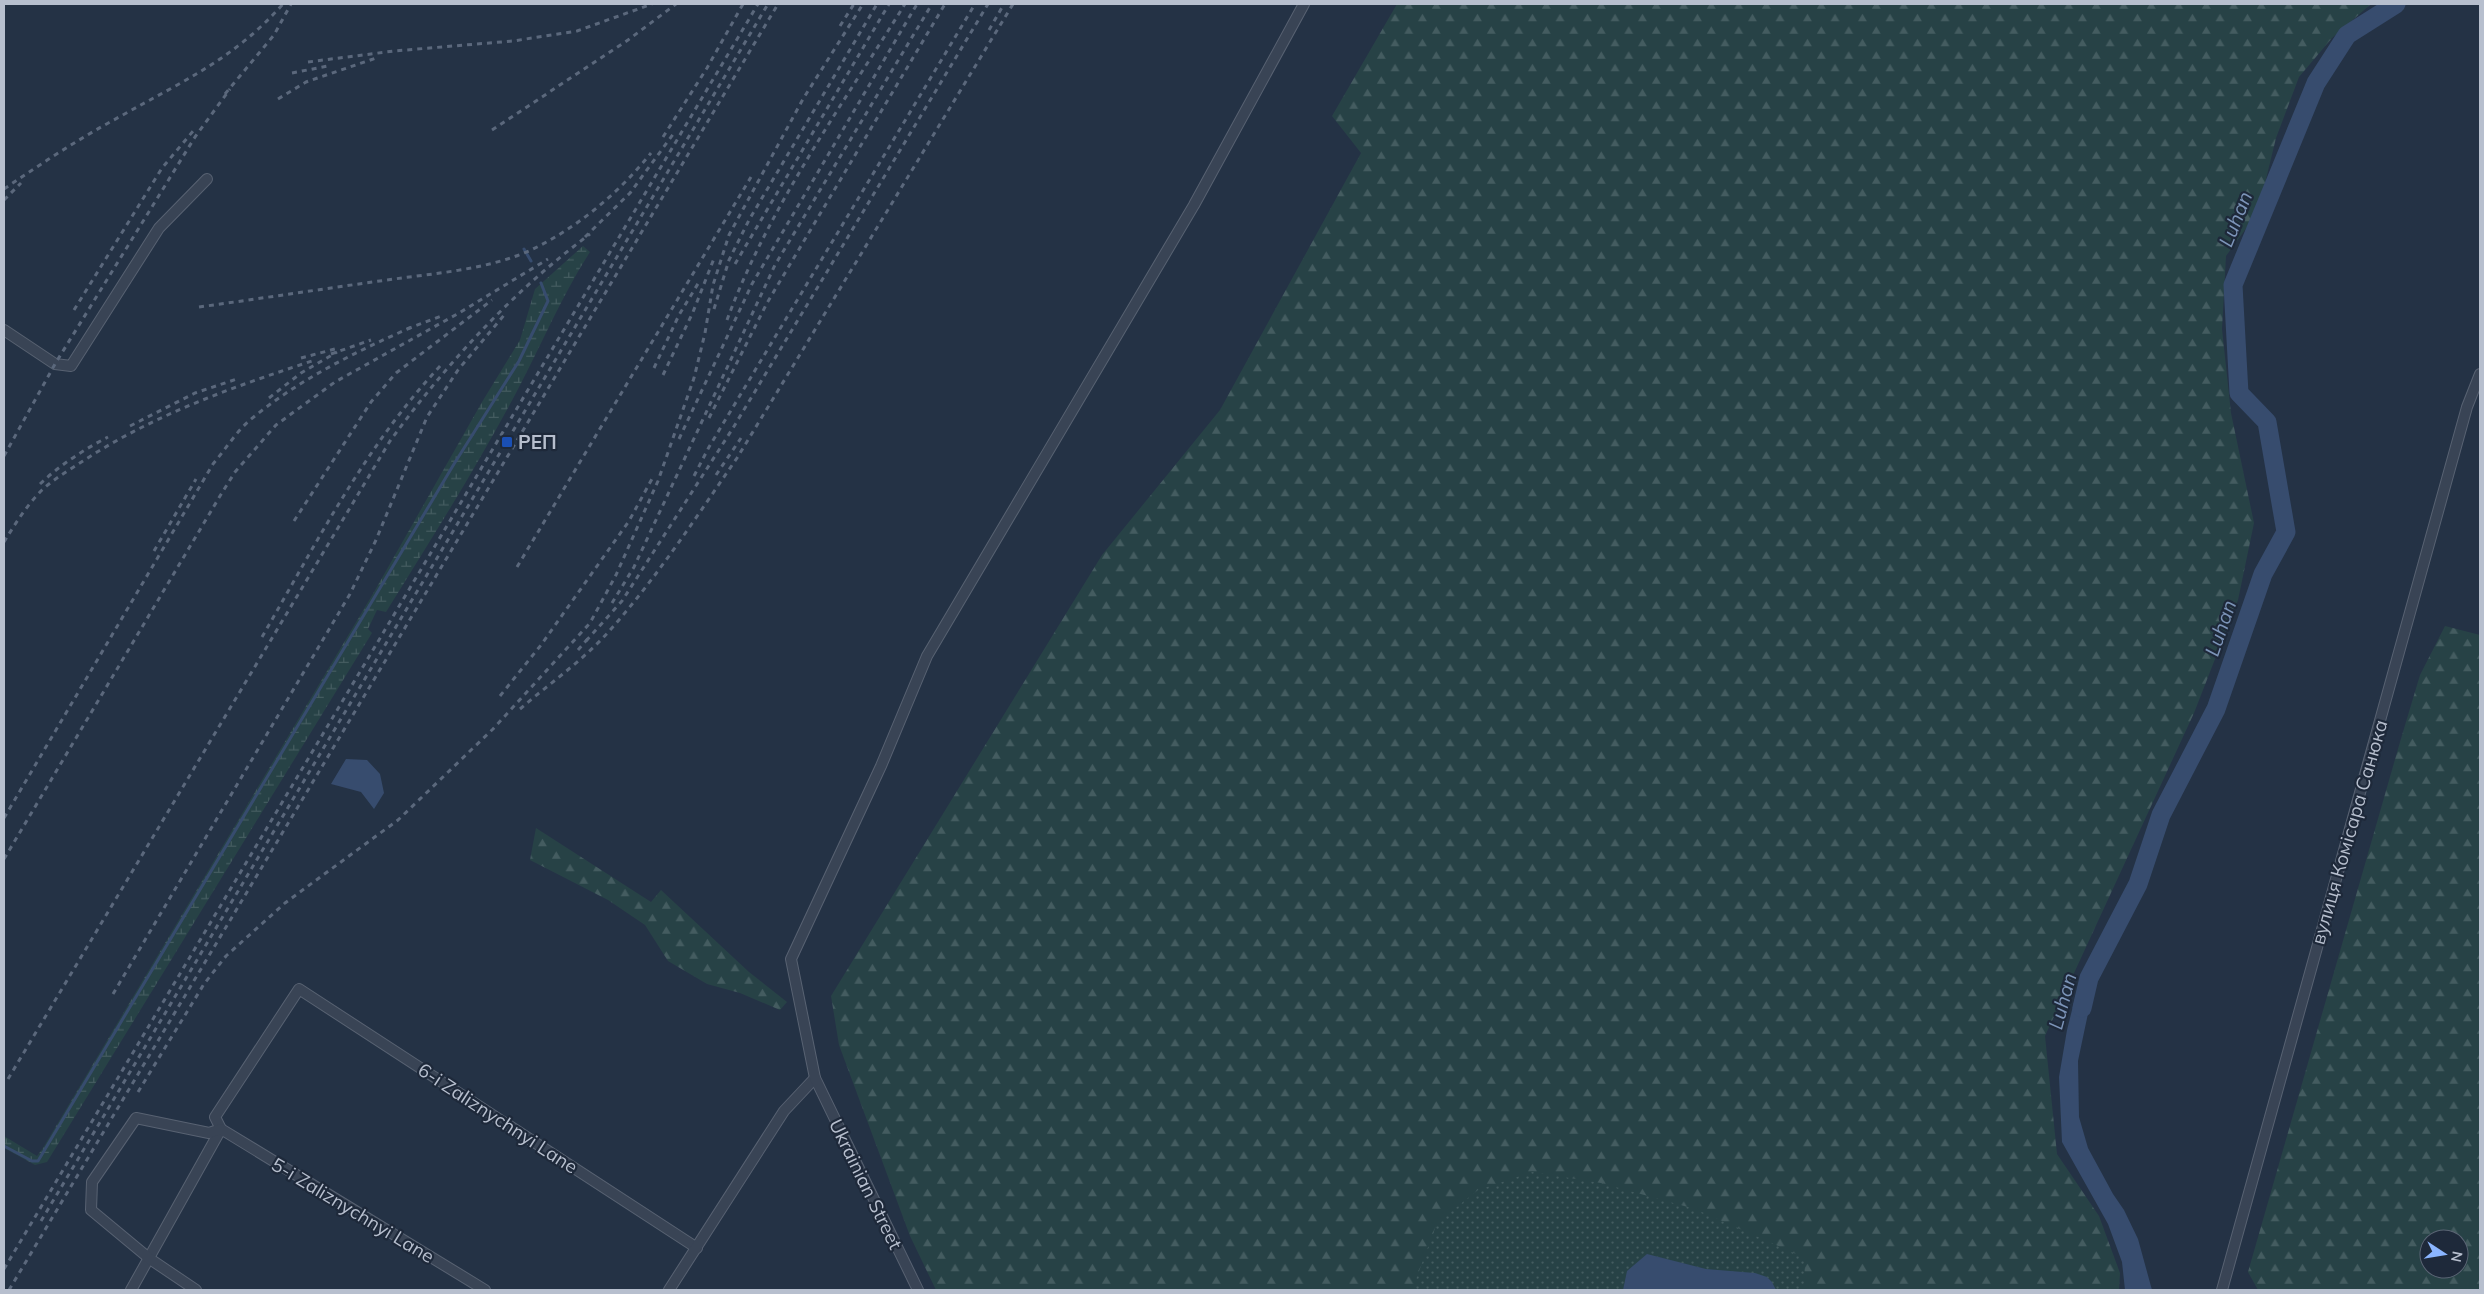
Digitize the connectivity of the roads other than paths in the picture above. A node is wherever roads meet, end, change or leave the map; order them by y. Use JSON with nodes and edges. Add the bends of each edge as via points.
{"nodes":[{"id":1,"x":1304,"y":4,"type":"edge"},
{"id":2,"x":207,"y":179,"type":"dead end"},
{"id":3,"x":4,"y":330,"type":"edge"},
{"id":4,"x":2480,"y":374,"type":"edge"},
{"id":5,"x":815,"y":1078,"type":"junction"},
{"id":6,"x":221,"y":1129,"type":"junction"},
{"id":7,"x":697,"y":1248,"type":"junction"},
{"id":8,"x":150,"y":1259,"type":"junction"},
{"id":9,"x":131,"y":1290,"type":"edge"},
{"id":10,"x":196,"y":1290,"type":"edge"},
{"id":11,"x":485,"y":1290,"type":"edge"},
{"id":12,"x":669,"y":1290,"type":"edge"},
{"id":13,"x":918,"y":1290,"type":"edge"},
{"id":14,"x":2222,"y":1290,"type":"edge"}],
"edges":[{"from":1,"to":5,"type":"street","name":"Ukrainian Street","via":[[1194,204],[927,656],[881,766],[791,958]]},
{"from":2,"to":3,"type":"street","via":[[159,228],[71,366],[55,364]]},
{"from":4,"to":14,"type":"street","name":"вулиця Комісара Санюка","via":[[2467,407]]},
{"from":5,"to":7,"type":"street","via":[[784,1111]]},
{"from":5,"to":13,"type":"street","name":"Ukrainian Street"},
{"from":6,"to":7,"type":"street","name":"6-i Zaliznychnyi Lane","via":[[216,1117],[299,989]]},
{"from":6,"to":8,"type":"street"},
{"from":6,"to":8,"type":"street","via":[[208,1133],[136,1118],[92,1182],[91,1210]]},
{"from":6,"to":11,"type":"street","name":"5-i Zaliznychnyi Lane"},
{"from":7,"to":12,"type":"street"},
{"from":8,"to":9,"type":"street"},
{"from":8,"to":10,"type":"street"}]}
